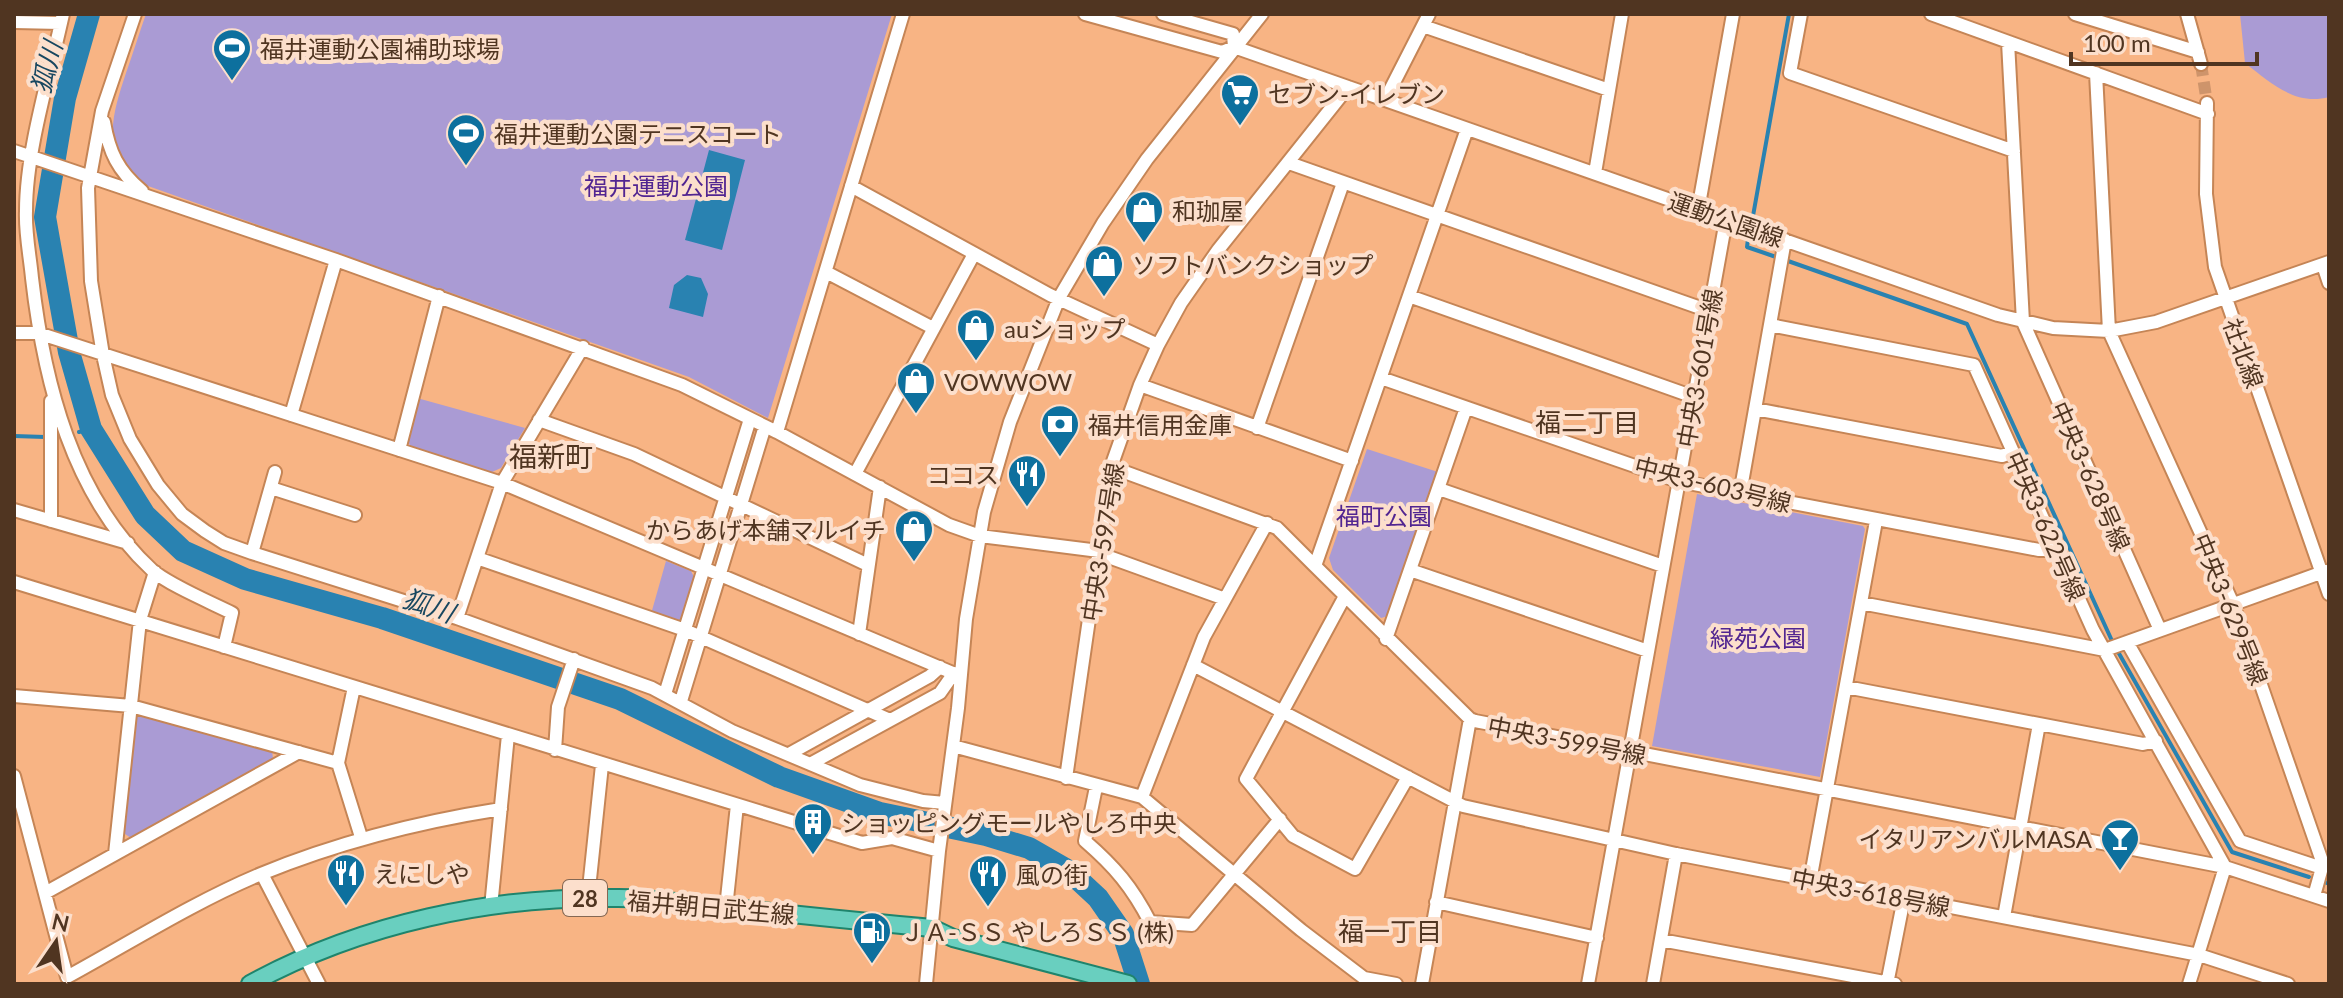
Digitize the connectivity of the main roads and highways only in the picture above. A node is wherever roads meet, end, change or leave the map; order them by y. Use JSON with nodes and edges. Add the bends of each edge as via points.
{"nodes":[{"id":1,"x":1125,"y":983,"type":"edge"},
{"id":2,"x":250,"y":984,"type":"edge"}],
"edges":[{"from":1,"to":2,"type":"main road","name":"福井朝日武生線","number":"28","via":[[932,928],[648,899],[588,898],[413,921],[306,957]]}]}
